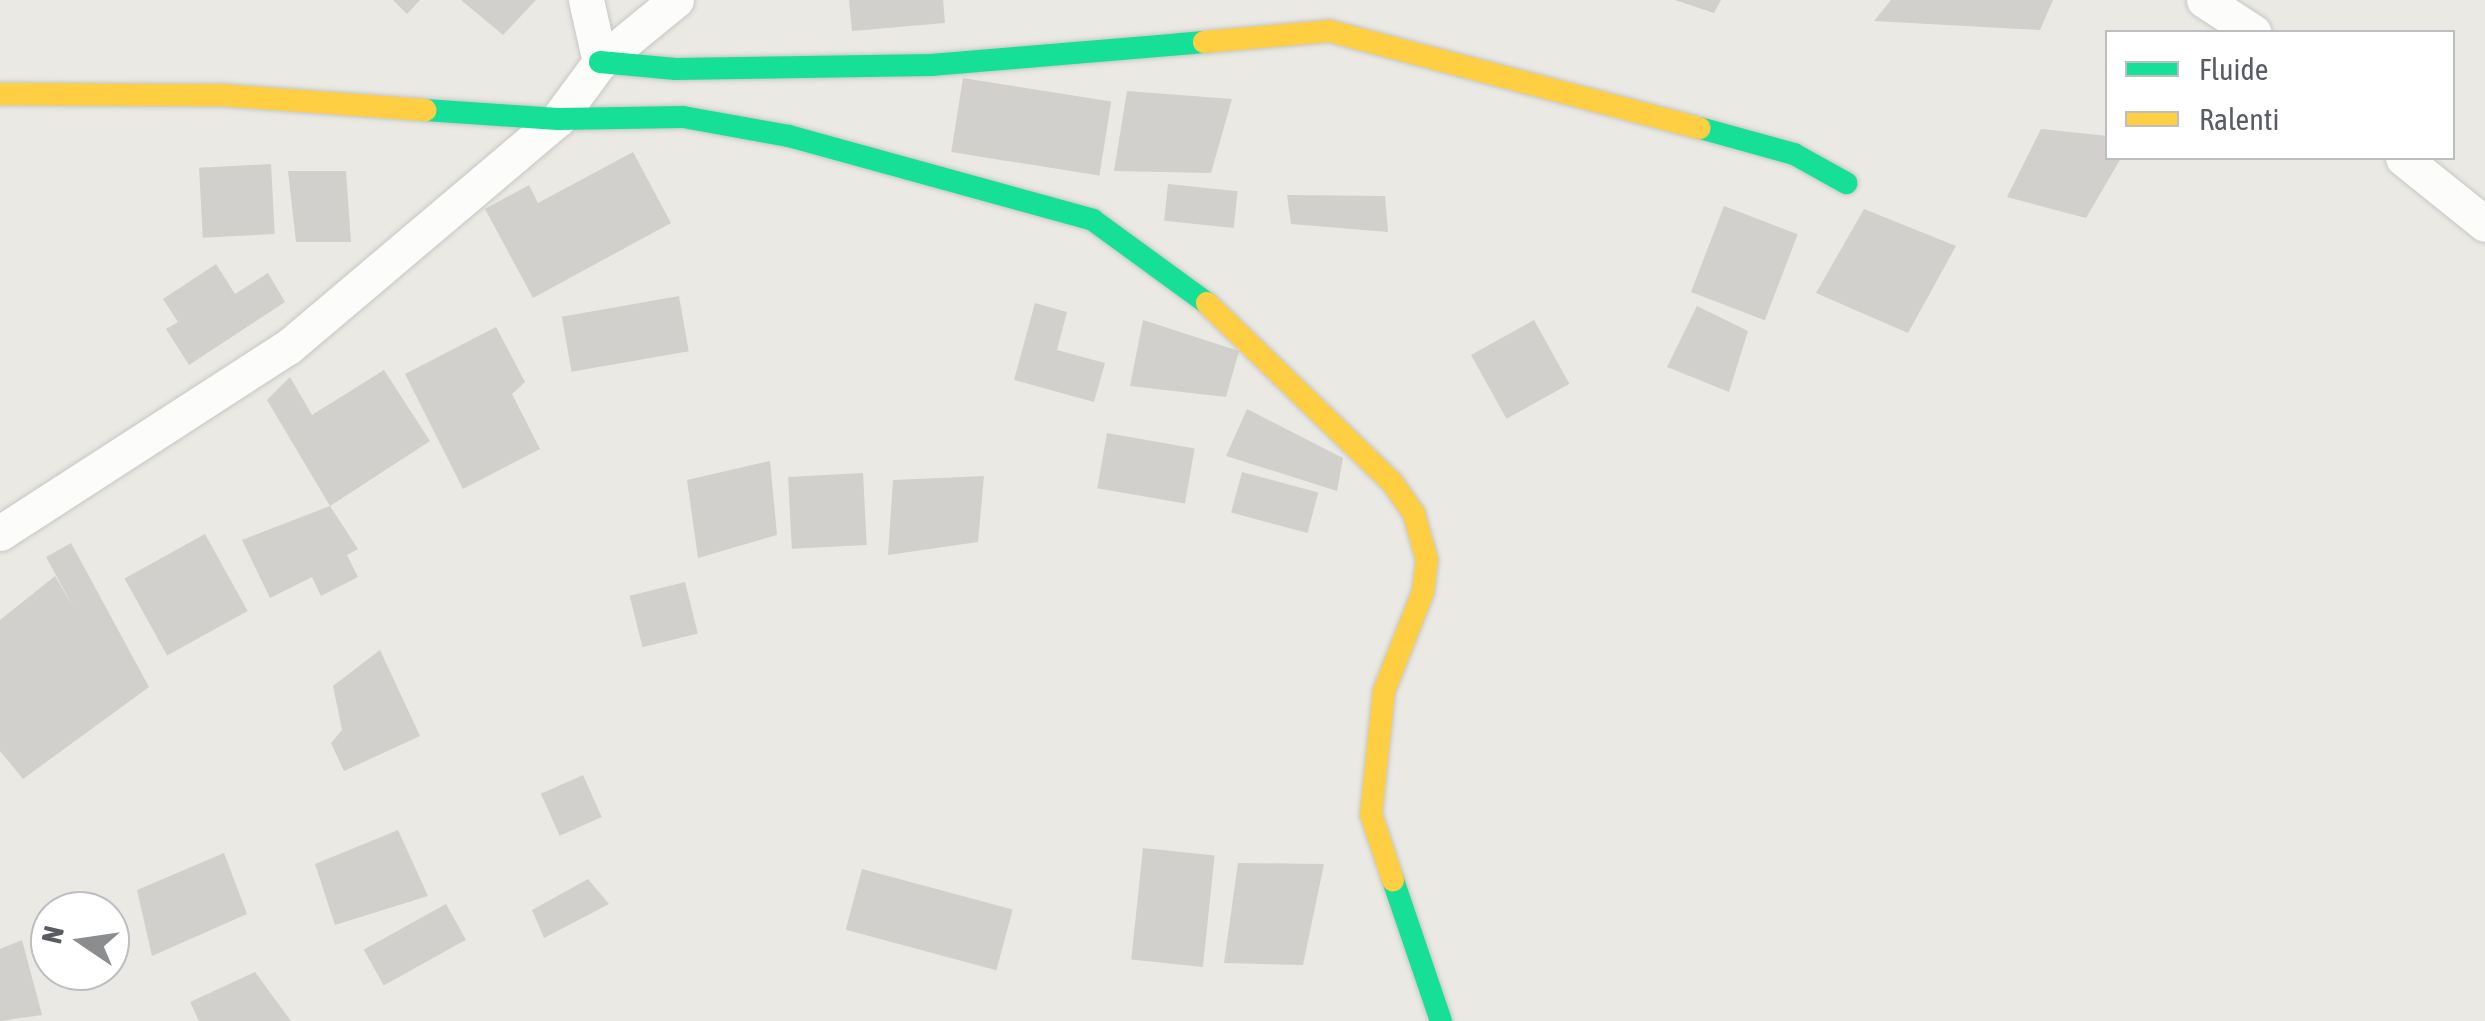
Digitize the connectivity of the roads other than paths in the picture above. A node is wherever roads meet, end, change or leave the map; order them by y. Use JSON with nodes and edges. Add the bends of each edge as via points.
{"nodes":[{"id":1,"x":586,"y":0,"type":"edge"},
{"id":2,"x":676,"y":0,"type":"edge"},
{"id":3,"x":2204,"y":0,"type":"edge"},
{"id":4,"x":2249,"y":30,"type":"edge"},
{"id":5,"x":600,"y":62,"type":"junction"},
{"id":6,"x":0,"y":94,"type":"edge"},
{"id":7,"x":558,"y":119,"type":"junction"},
{"id":8,"x":2406,"y":160,"type":"edge"},
{"id":9,"x":1846,"y":183,"type":"dead end"},
{"id":10,"x":2485,"y":224,"type":"edge"},
{"id":11,"x":0,"y":532,"type":"edge"},
{"id":12,"x":1440,"y":1021,"type":"edge"}],
"edges":[{"from":1,"to":5,"type":"street"},
{"from":2,"to":5,"type":"street"},
{"from":3,"to":4,"type":"street"},
{"from":5,"to":7,"type":"street"},
{"from":5,"to":9,"type":"street","via":[[676,69],[931,66],[1329,31],[1428,52],[1794,154]]},
{"from":6,"to":7,"type":"street","via":[[220,95]]},
{"from":7,"to":11,"type":"street","via":[[288,348]]},
{"from":7,"to":12,"type":"street","via":[[683,116],[736,126],[1093,220],[1202,298],[1392,482],[1414,514],[1427,560],[1406,642],[1384,691],[1372,814]]},
{"from":8,"to":10,"type":"street"}]}
